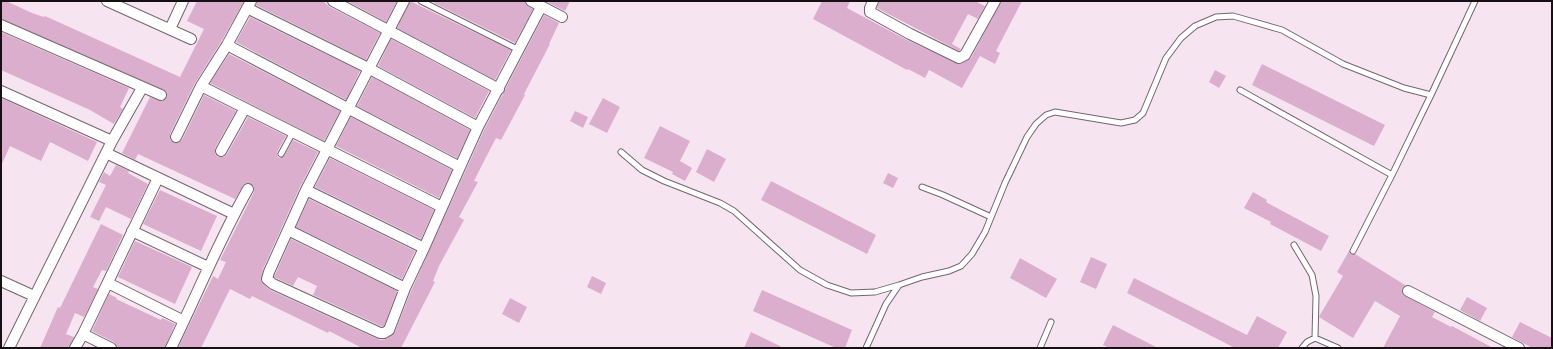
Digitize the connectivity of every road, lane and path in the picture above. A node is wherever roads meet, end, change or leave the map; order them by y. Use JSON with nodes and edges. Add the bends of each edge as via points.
{"nodes":[{"id":1,"x":107,"y":1,"type":"edge"},
{"id":2,"x":183,"y":1,"type":"edge"},
{"id":3,"x":333,"y":1,"type":"edge"},
{"id":4,"x":404,"y":1,"type":"edge"},
{"id":5,"x":422,"y":1,"type":"edge"},
{"id":6,"x":530,"y":1,"type":"edge"},
{"id":7,"x":873,"y":1,"type":"edge"},
{"id":8,"x":995,"y":1,"type":"edge"},
{"id":9,"x":1475,"y":1,"type":"edge"},
{"id":10,"x":249,"y":4,"type":"edge"},
{"id":11,"x":346,"y":4,"type":"edge"},
{"id":12,"x":541,"y":6,"type":"junction"},
{"id":13,"x":562,"y":17,"type":"dead end"},
{"id":14,"x":1,"y":25,"type":"edge"},
{"id":15,"x":170,"y":29,"type":"junction"},
{"id":16,"x":390,"y":30,"type":"junction"},
{"id":17,"x":191,"y":39,"type":"dead end"},
{"id":18,"x":227,"y":46,"type":"junction"},
{"id":19,"x":519,"y":50,"type":"junction"},
{"id":20,"x":370,"y":69,"type":"junction"},
{"id":21,"x":201,"y":86,"type":"junction"},
{"id":22,"x":142,"y":88,"type":"junction"},
{"id":23,"x":499,"y":89,"type":"junction"},
{"id":24,"x":1240,"y":90,"type":"dead end"},
{"id":25,"x":1,"y":91,"type":"edge"},
{"id":26,"x":161,"y":95,"type":"dead end"},
{"id":27,"x":1431,"y":95,"type":"junction"},
{"id":28,"x":245,"y":108,"type":"junction"},
{"id":29,"x":349,"y":109,"type":"junction"},
{"id":30,"x":478,"y":127,"type":"junction"},
{"id":31,"x":293,"y":132,"type":"junction"},
{"id":32,"x":176,"y":137,"type":"dead end"},
{"id":33,"x":112,"y":141,"type":"junction"},
{"id":34,"x":327,"y":149,"type":"junction"},
{"id":35,"x":221,"y":151,"type":"dead end"},
{"id":36,"x":621,"y":152,"type":"dead end"},
{"id":37,"x":106,"y":153,"type":"junction"},
{"id":38,"x":281,"y":154,"type":"dead end"},
{"id":39,"x":460,"y":167,"type":"junction"},
{"id":40,"x":1392,"y":175,"type":"junction"},
{"id":41,"x":158,"y":178,"type":"junction"},
{"id":42,"x":922,"y":187,"type":"dead end"},
{"id":43,"x":248,"y":189,"type":"dead end"},
{"id":44,"x":306,"y":190,"type":"junction"},
{"id":45,"x":442,"y":207,"type":"junction"},
{"id":46,"x":234,"y":214,"type":"junction"},
{"id":47,"x":991,"y":217,"type":"junction"},
{"id":48,"x":288,"y":230,"type":"junction"},
{"id":49,"x":132,"y":231,"type":"junction"},
{"id":50,"x":1294,"y":245,"type":"dead end"},
{"id":51,"x":424,"y":248,"type":"junction"},
{"id":52,"x":1353,"y":251,"type":"dead end"},
{"id":53,"x":208,"y":267,"type":"junction"},
{"id":54,"x":1,"y":281,"type":"edge"},
{"id":55,"x":108,"y":283,"type":"junction"},
{"id":56,"x":899,"y":285,"type":"junction"},
{"id":57,"x":405,"y":288,"type":"junction"},
{"id":58,"x":1408,"y":291,"type":"dead end"},
{"id":59,"x":34,"y":296,"type":"junction"},
{"id":60,"x":184,"y":321,"type":"junction"},
{"id":61,"x":1050,"y":322,"type":"dead end"},
{"id":62,"x":83,"y":334,"type":"junction"},
{"id":63,"x":1314,"y":338,"type":"junction"},
{"id":64,"x":1,"y":346,"type":"edge"},
{"id":65,"x":5,"y":348,"type":"edge"},
{"id":66,"x":9,"y":348,"type":"edge"},
{"id":67,"x":75,"y":348,"type":"edge"},
{"id":68,"x":111,"y":348,"type":"edge"},
{"id":69,"x":171,"y":348,"type":"edge"},
{"id":70,"x":866,"y":348,"type":"edge"},
{"id":71,"x":1040,"y":348,"type":"edge"},
{"id":72,"x":1302,"y":348,"type":"edge"},
{"id":73,"x":1338,"y":348,"type":"edge"},
{"id":74,"x":1519,"y":348,"type":"edge"}],
"edges":[{"from":1,"to":15,"type":"street"},
{"from":2,"to":15,"type":"street"},
{"from":3,"to":11,"type":"street"},
{"from":4,"to":16,"type":"street"},
{"from":5,"to":19,"type":"lane"},
{"from":6,"to":12,"type":"street"},
{"from":7,"to":8,"type":"street","via":[[870,12],[959,58],[965,55]]},
{"from":9,"to":27,"type":"lane"},
{"from":10,"to":18,"type":"street"},
{"from":10,"to":20,"type":"street"},
{"from":11,"to":16,"type":"street"},
{"from":12,"to":13,"type":"street"},
{"from":12,"to":19,"type":"street"},
{"from":14,"to":22,"type":"street"},
{"from":15,"to":17,"type":"street"},
{"from":16,"to":20,"type":"street"},
{"from":16,"to":23,"type":"street"},
{"from":18,"to":21,"type":"street"},
{"from":18,"to":29,"type":"street"},
{"from":19,"to":23,"type":"street"},
{"from":20,"to":29,"type":"street"},
{"from":20,"to":30,"type":"street"},
{"from":21,"to":28,"type":"street"},
{"from":21,"to":32,"type":"street"},
{"from":22,"to":26,"type":"street"},
{"from":22,"to":33,"type":"street"},
{"from":23,"to":30,"type":"street"},
{"from":24,"to":40,"type":"lane"},
{"from":25,"to":33,"type":"street"},
{"from":27,"to":40,"type":"lane"},
{"from":27,"to":47,"type":"lane","via":[[1404,88],[1343,64],[1282,30],[1233,16],[1216,17],[1195,26],[1181,38],[1166,58],[1143,113],[1135,120],[1121,123],[1055,112],[1046,115],[1027,137]]},
{"from":28,"to":31,"type":"street"},
{"from":28,"to":35,"type":"street"},
{"from":29,"to":34,"type":"street"},
{"from":29,"to":39,"type":"street"},
{"from":30,"to":39,"type":"street"},
{"from":31,"to":34,"type":"street"},
{"from":31,"to":38,"type":"lane"},
{"from":33,"to":37,"type":"street"},
{"from":34,"to":44,"type":"street"},
{"from":34,"to":45,"type":"street"},
{"from":36,"to":56,"type":"lane","via":[[642,170],[734,211],[800,270],[827,285],[851,293],[875,292]]},
{"from":37,"to":41,"type":"street"},
{"from":37,"to":59,"type":"street"},
{"from":39,"to":45,"type":"street"},
{"from":40,"to":52,"type":"lane"},
{"from":41,"to":46,"type":"street"},
{"from":41,"to":49,"type":"street"},
{"from":42,"to":47,"type":"lane"},
{"from":43,"to":46,"type":"street"},
{"from":44,"to":48,"type":"street"},
{"from":44,"to":51,"type":"street"},
{"from":45,"to":51,"type":"street"},
{"from":46,"to":53,"type":"street"},
{"from":47,"to":56,"type":"lane","via":[[972,254],[962,266]]},
{"from":48,"to":57,"type":"street"},
{"from":48,"to":57,"type":"street","via":[[269,272],[268,279],[273,284],[380,333],[388,330]]},
{"from":49,"to":53,"type":"street"},
{"from":49,"to":55,"type":"street"},
{"from":50,"to":63,"type":"lane","via":[[1312,275],[1316,296]]},
{"from":51,"to":57,"type":"street"},
{"from":53,"to":60,"type":"street"},
{"from":54,"to":59,"type":"street"},
{"from":55,"to":60,"type":"street"},
{"from":55,"to":62,"type":"street"},
{"from":56,"to":70,"type":"lane","via":[[886,304]]},
{"from":58,"to":74,"type":"street"},
{"from":59,"to":66,"type":"street"},
{"from":60,"to":69,"type":"street"},
{"from":61,"to":71,"type":"lane"},
{"from":62,"to":67,"type":"street"},
{"from":62,"to":68,"type":"street"},
{"from":63,"to":72,"type":"lane"},
{"from":63,"to":73,"type":"lane"},
{"from":64,"to":65,"type":"street"}]}
